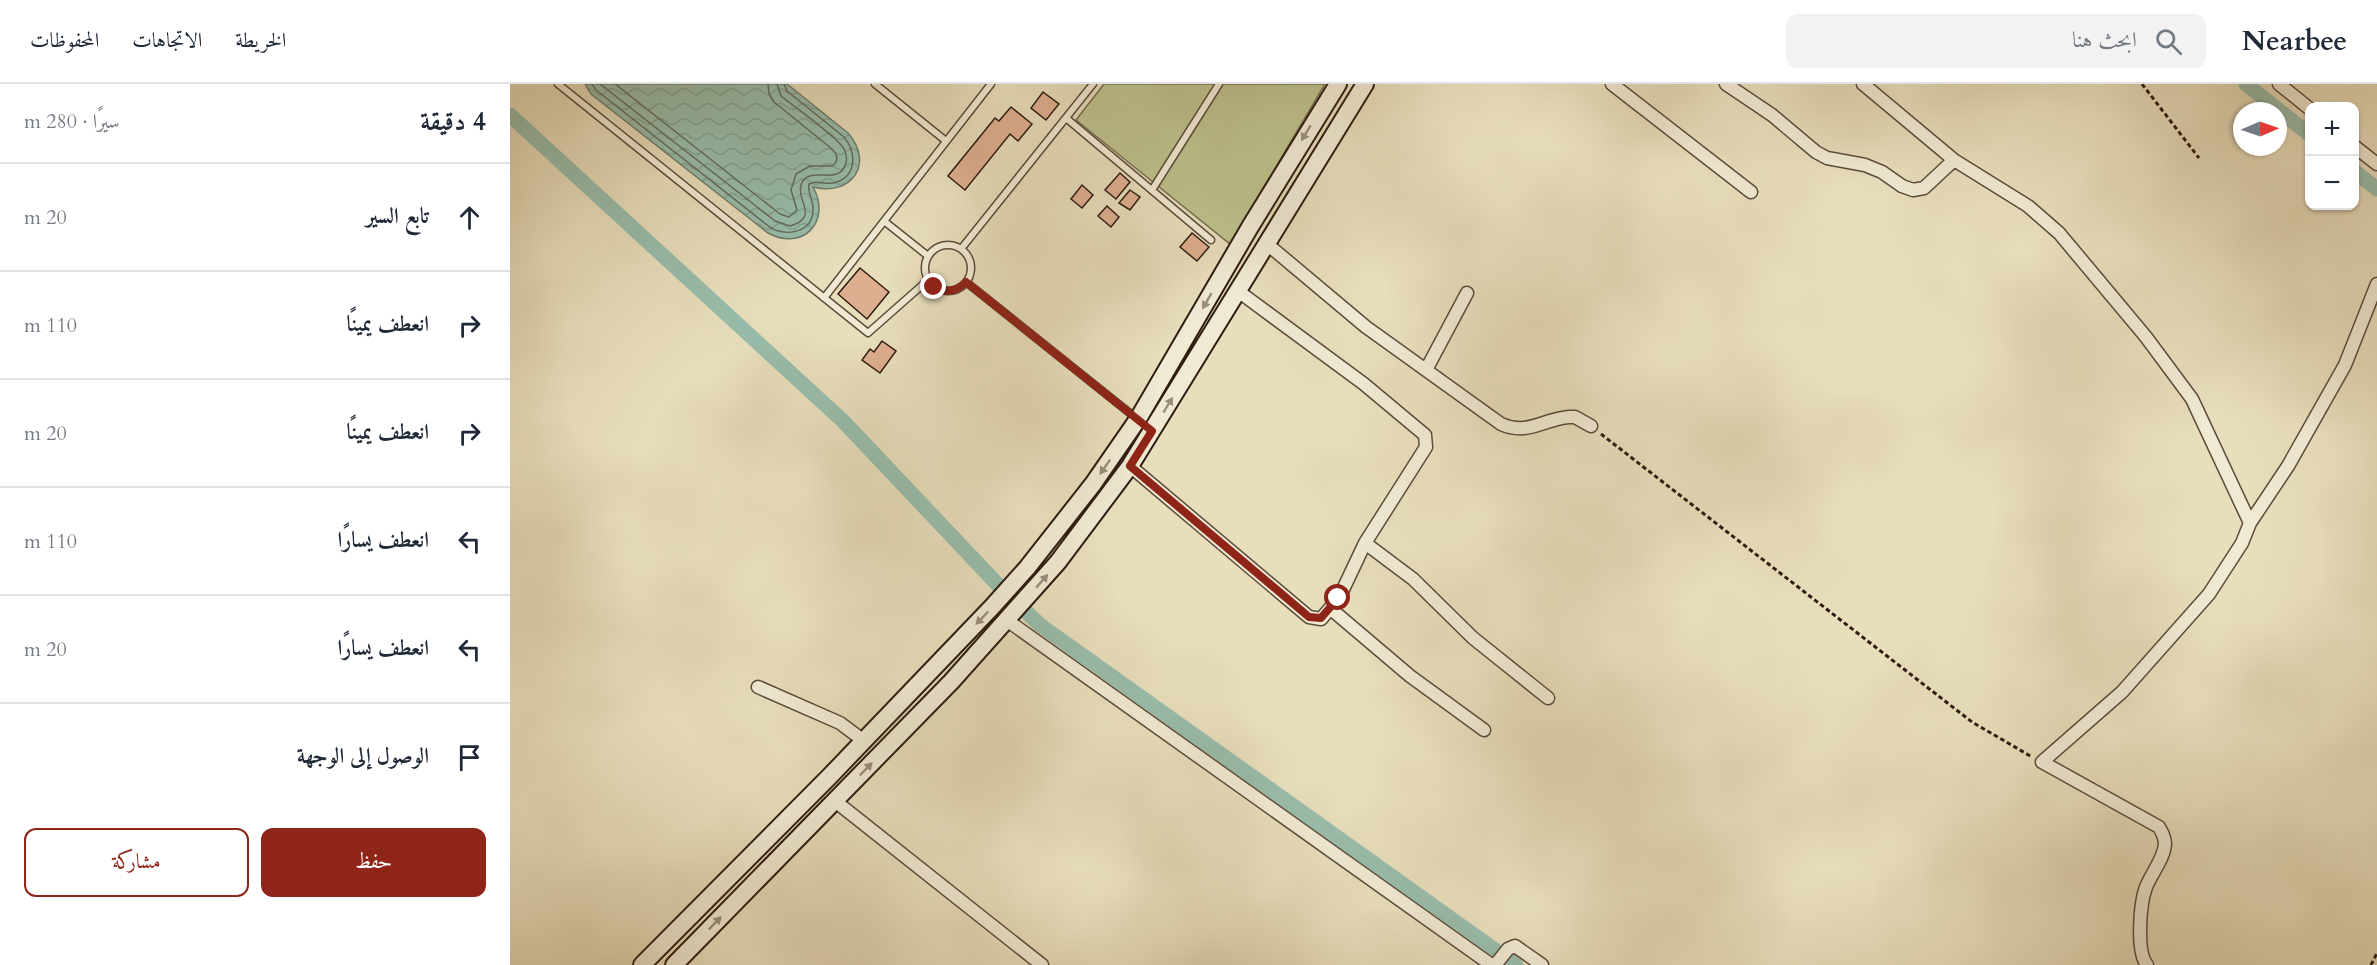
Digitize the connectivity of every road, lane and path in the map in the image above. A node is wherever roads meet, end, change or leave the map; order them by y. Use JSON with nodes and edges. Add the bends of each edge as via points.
{"nodes":[{"id":1,"x":558,"y":84,"type":"edge"},
{"id":2,"x":874,"y":84,"type":"edge"},
{"id":3,"x":991,"y":84,"type":"edge"},
{"id":4,"x":1093,"y":84,"type":"edge"},
{"id":5,"x":1219,"y":84,"type":"edge"},
{"id":6,"x":1338,"y":84,"type":"edge"},
{"id":7,"x":1365,"y":84,"type":"edge"},
{"id":8,"x":1612,"y":84,"type":"edge"},
{"id":9,"x":1726,"y":84,"type":"edge"},
{"id":10,"x":1863,"y":84,"type":"edge"},
{"id":11,"x":2142,"y":84,"type":"edge"},
{"id":12,"x":2279,"y":84,"type":"edge"},
{"id":13,"x":2305,"y":105,"type":"edge"},
{"id":14,"x":1066,"y":118,"type":"junction"},
{"id":15,"x":946,"y":141,"type":"junction"},
{"id":16,"x":2359,"y":149,"type":"edge"},
{"id":17,"x":2199,"y":158,"type":"dead end"},
{"id":18,"x":1954,"y":160,"type":"junction"},
{"id":19,"x":2377,"y":164,"type":"edge"},
{"id":20,"x":1152,"y":190,"type":"junction"},
{"id":21,"x":1751,"y":192,"type":"dead end"},
{"id":22,"x":884,"y":221,"type":"junction"},
{"id":23,"x":1211,"y":240,"type":"dead end"},
{"id":24,"x":1267,"y":244,"type":"junction"},
{"id":25,"x":961,"y":249,"type":"junction"},
{"id":26,"x":928,"y":256,"type":"junction"},
{"id":27,"x":928,"y":280,"type":"junction"},
{"id":28,"x":966,"y":282,"type":"junction"},
{"id":29,"x":2377,"y":284,"type":"edge"},
{"id":30,"x":1238,"y":291,"type":"junction"},
{"id":31,"x":1467,"y":293,"type":"dead end"},
{"id":32,"x":824,"y":298,"type":"junction"},
{"id":33,"x":1426,"y":370,"type":"junction"},
{"id":34,"x":1138,"y":419,"type":"junction"},
{"id":35,"x":1591,"y":426,"type":"joint"},
{"id":36,"x":1152,"y":431,"type":"junction"},
{"id":37,"x":1130,"y":466,"type":"junction"},
{"id":38,"x":2250,"y":523,"type":"junction"},
{"id":39,"x":1365,"y":543,"type":"junction"},
{"id":40,"x":1331,"y":609,"type":"junction"},
{"id":41,"x":1008,"y":621,"type":"junction"},
{"id":42,"x":758,"y":687,"type":"dead end"},
{"id":43,"x":1548,"y":698,"type":"dead end"},
{"id":44,"x":1484,"y":730,"type":"dead end"},
{"id":45,"x":864,"y":741,"type":"junction"},
{"id":46,"x":2042,"y":762,"type":"junction"},
{"id":47,"x":835,"y":801,"type":"junction"},
{"id":48,"x":2377,"y":953,"type":"edge"},
{"id":49,"x":642,"y":965,"type":"edge"},
{"id":50,"x":674,"y":965,"type":"edge"},
{"id":51,"x":1042,"y":965,"type":"edge"},
{"id":52,"x":1542,"y":965,"type":"edge"},
{"id":53,"x":2147,"y":965,"type":"edge"},
{"id":54,"x":2371,"y":965,"type":"edge"}],
"edges":[{"from":1,"to":32,"type":"lane"},
{"from":2,"to":15,"type":"lane"},
{"from":3,"to":15,"type":"lane"},
{"from":4,"to":14,"type":"lane"},
{"from":5,"to":20,"type":"lane"},
{"from":6,"to":34,"type":"street","one_way":true},
{"from":7,"to":24,"type":"street"},
{"from":8,"to":21,"type":"street"},
{"from":9,"to":18,"type":"street","via":[[1816,152],[1865,165],[1902,186],[1924,188]]},
{"from":10,"to":18,"type":"street"},
{"from":11,"to":17,"type":"path"},
{"from":12,"to":13,"type":"street"},
{"from":14,"to":20,"type":"lane"},
{"from":14,"to":25,"type":"lane"},
{"from":15,"to":22,"type":"lane"},
{"from":16,"to":19,"type":"street"},
{"from":18,"to":38,"type":"street","via":[[2028,206],[2059,233],[2146,338],[2192,399]]},
{"from":20,"to":23,"type":"lane"},
{"from":22,"to":26,"type":"lane"},
{"from":22,"to":32,"type":"lane"},
{"from":24,"to":30,"type":"street"},
{"from":24,"to":33,"type":"street","via":[[1366,327]]},
{"from":25,"to":26,"type":"lane","via":[[944,245]]},
{"from":25,"to":28,"type":"lane","via":[[970,264]]},
{"from":26,"to":27,"type":"lane","via":[[924,272]]},
{"from":27,"to":28,"type":"lane","via":[[942,291],[960,288]]},
{"from":27,"to":32,"type":"lane","via":[[868,333]]},
{"from":28,"to":34,"type":"lane"},
{"from":29,"to":38,"type":"street","via":[[2345,365],[2288,466]]},
{"from":36,"to":30,"type":"street","one_way":true},
{"from":30,"to":39,"type":"street","via":[[1364,384],[1425,435],[1426,447]]},
{"from":31,"to":33,"type":"street"},
{"from":33,"to":35,"type":"street","via":[[1512,429],[1569,417]]},
{"from":34,"to":36,"type":"lane"},
{"from":34,"to":45,"type":"street","one_way":true,"via":[[1027,567]]},
{"from":35,"to":46,"type":"path","via":[[1972,722]]},
{"from":36,"to":37,"type":"street"},
{"from":37,"to":40,"type":"street","via":[[1309,617],[1321,618]]},
{"from":41,"to":37,"type":"street","one_way":true},
{"from":38,"to":46,"type":"street","via":[[2242,543],[2209,594],[2122,692]]},
{"from":39,"to":40,"type":"street"},
{"from":39,"to":43,"type":"street","via":[[1413,579],[1473,638]]},
{"from":40,"to":44,"type":"street","via":[[1410,676]]},
{"from":47,"to":41,"type":"street","one_way":true},
{"from":41,"to":52,"type":"street","via":[[1490,964],[1496,964],[1508,949],[1519,946]]},
{"from":42,"to":45,"type":"street","via":[[840,723]]},
{"from":45,"to":49,"type":"street"},
{"from":46,"to":53,"type":"street","via":[[2159,827],[2163,833],[2165,845],[2145,889],[2141,911],[2140,949]]},
{"from":50,"to":47,"type":"street","one_way":true},
{"from":47,"to":51,"type":"street"},
{"from":48,"to":54,"type":"path"}]}
